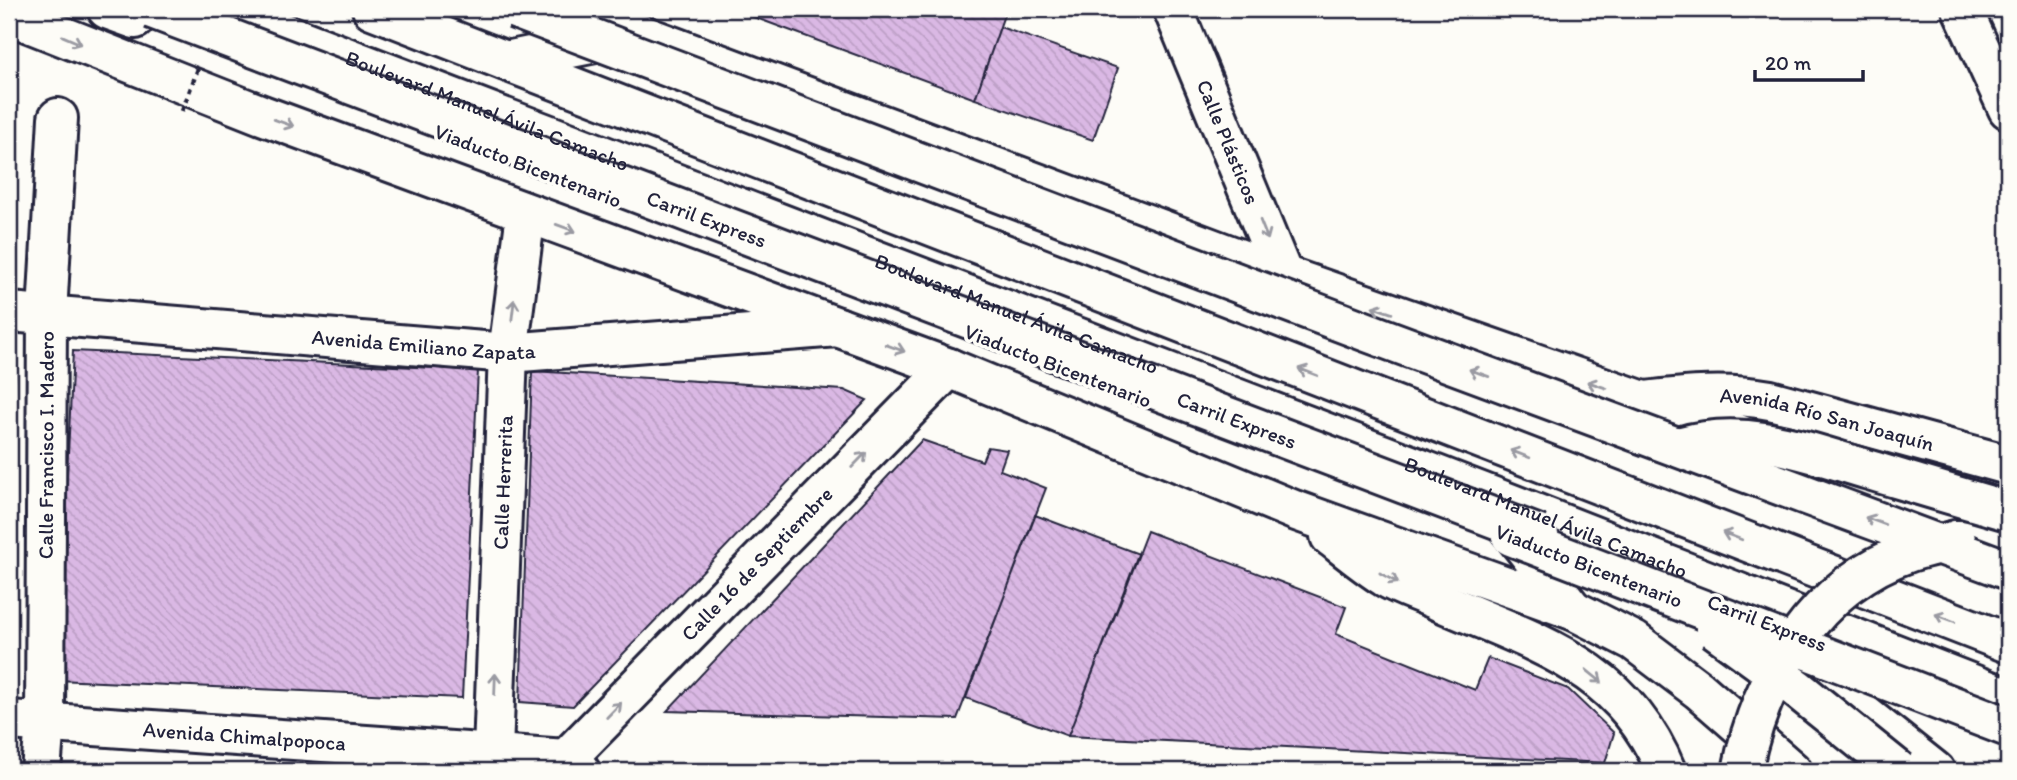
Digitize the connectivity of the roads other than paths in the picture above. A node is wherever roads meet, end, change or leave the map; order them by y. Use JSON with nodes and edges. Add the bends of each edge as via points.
{"nodes":[{"id":1,"x":107,"y":9,"type":"edge"},
{"id":2,"x":152,"y":9,"type":"edge"},
{"id":3,"x":221,"y":9,"type":"edge"},
{"id":4,"x":372,"y":9,"type":"edge"},
{"id":5,"x":515,"y":9,"type":"edge"},
{"id":6,"x":573,"y":9,"type":"edge"},
{"id":7,"x":1173,"y":9,"type":"edge"},
{"id":8,"x":1962,"y":9,"type":"edge"},
{"id":9,"x":9,"y":15,"type":"edge"},
{"id":10,"x":640,"y":34,"type":"junction"},
{"id":11,"x":506,"y":61,"type":"junction"},
{"id":12,"x":2008,"y":109,"type":"edge"},
{"id":13,"x":58,"y":118,"type":"dead end"},
{"id":14,"x":526,"y":213,"type":"junction"},
{"id":15,"x":1283,"y":275,"type":"junction"},
{"id":16,"x":9,"y":313,"type":"edge"},
{"id":17,"x":47,"y":314,"type":"junction"},
{"id":18,"x":838,"y":327,"type":"junction"},
{"id":19,"x":508,"y":352,"type":"junction"},
{"id":20,"x":949,"y":368,"type":"junction"},
{"id":21,"x":1644,"y":401,"type":"junction"},
{"id":22,"x":1678,"y":447,"type":"junction"},
{"id":23,"x":2008,"y":465,"type":"edge"},
{"id":24,"x":1481,"y":492,"type":"junction"},
{"id":25,"x":1294,"y":510,"type":"junction"},
{"id":26,"x":2008,"y":511,"type":"edge"},
{"id":27,"x":2008,"y":528,"type":"edge"},
{"id":28,"x":2008,"y":542,"type":"edge"},
{"id":29,"x":2008,"y":570,"type":"edge"},
{"id":30,"x":1677,"y":585,"type":"junction"},
{"id":31,"x":1573,"y":610,"type":"junction"},
{"id":32,"x":2008,"y":643,"type":"edge"},
{"id":33,"x":2008,"y":698,"type":"edge"},
{"id":34,"x":2008,"y":716,"type":"edge"},
{"id":35,"x":27,"y":721,"type":"edge"},
{"id":36,"x":2008,"y":727,"type":"edge"},
{"id":37,"x":485,"y":762,"type":"edge"},
{"id":38,"x":573,"y":765,"type":"edge"},
{"id":39,"x":41,"y":771,"type":"edge"},
{"id":40,"x":1666,"y":771,"type":"edge"},
{"id":41,"x":1742,"y":771,"type":"edge"},
{"id":42,"x":1792,"y":771,"type":"edge"},
{"id":43,"x":1899,"y":771,"type":"edge"},
{"id":44,"x":1935,"y":771,"type":"edge"}],
"edges":[{"from":1,"to":30,"type":"main road","name":"Viaducto Bicentenario","bridge":true},
{"from":2,"to":34,"type":"main road","name":"Carril Express","bridge":true},
{"from":3,"to":24,"type":"main road","name":"Boulevard Manuel Ávila Camacho"},
{"from":4,"to":11,"type":"main road"},
{"from":22,"to":5,"type":"main road","one_way":true,"bridge":true},
{"from":6,"to":10,"type":"main road"},
{"from":7,"to":15,"type":"main road","name":"Calle Plásticos","one_way":true},
{"from":8,"to":12,"type":"main road"},
{"from":9,"to":14,"type":"main road","one_way":true},
{"from":10,"to":11,"type":"main road"},
{"from":10,"to":15,"type":"main road"},
{"from":32,"to":11,"type":"main road","one_way":true},
{"from":13,"to":17,"type":"main road","name":"Calle Francisco I. Madero"},
{"from":14,"to":18,"type":"main road","one_way":true},
{"from":19,"to":14,"type":"main road","name":"Calle Herrerita","one_way":true},
{"from":21,"to":15,"type":"main road","one_way":true},
{"from":16,"to":17,"type":"main road","name":"Avenida Emiliano Zapata"},
{"from":17,"to":19,"type":"main road","name":"Avenida Emiliano Zapata"},
{"from":17,"to":35,"type":"main road","name":"Calle Francisco I. Madero"},
{"from":18,"to":19,"type":"main road","name":"Avenida Emiliano Zapata"},
{"from":18,"to":20,"type":"main road","one_way":true},
{"from":37,"to":19,"type":"main road","name":"Calle Herrerita","one_way":true},
{"from":20,"to":25,"type":"main road"},
{"from":38,"to":20,"type":"main road","name":"Calle 16 de Septiembre","one_way":true},
{"from":21,"to":23,"type":"main road","name":"Avenida Río San Joaquín","via":[[1706,394],[1751,396]]},
{"from":21,"to":27,"type":"main road"},
{"from":22,"to":26,"type":"main road","bridge":true,"via":[[1721,438],[1779,444]]},
{"from":29,"to":22,"type":"main road","one_way":true,"bridge":true},
{"from":24,"to":30,"type":"main road","name":"Boulevard Manuel Ávila Camacho"},
{"from":24,"to":31,"type":"main road"},
{"from":25,"to":31,"type":"main road"},
{"from":25,"to":40,"type":"main road","one_way":true,"via":[[1387,578],[1566,656],[1593,674],[1639,721]]},
{"from":28,"to":41,"type":"main road","bridge":true,"via":[[1956,540],[1909,553],[1847,587],[1809,623],[1773,676],[1746,746]]},
{"from":30,"to":33,"type":"main road","name":"Boulevard Manuel Ávila Camacho"},
{"from":30,"to":36,"type":"main road","name":"Viaducto Bicentenario","bridge":true},
{"from":30,"to":43,"type":"main road","bridge":true},
{"from":30,"to":44,"type":"main road"},
{"from":31,"to":42,"type":"main road","via":[[1634,641]]},
{"from":35,"to":37,"type":"main road","name":"Avenida Chimalpopoca"},
{"from":35,"to":39,"type":"main road","name":"Calle Francisco I. Madero"},
{"from":37,"to":38,"type":"main road","name":"Avenida Chimalpopoca"}]}
